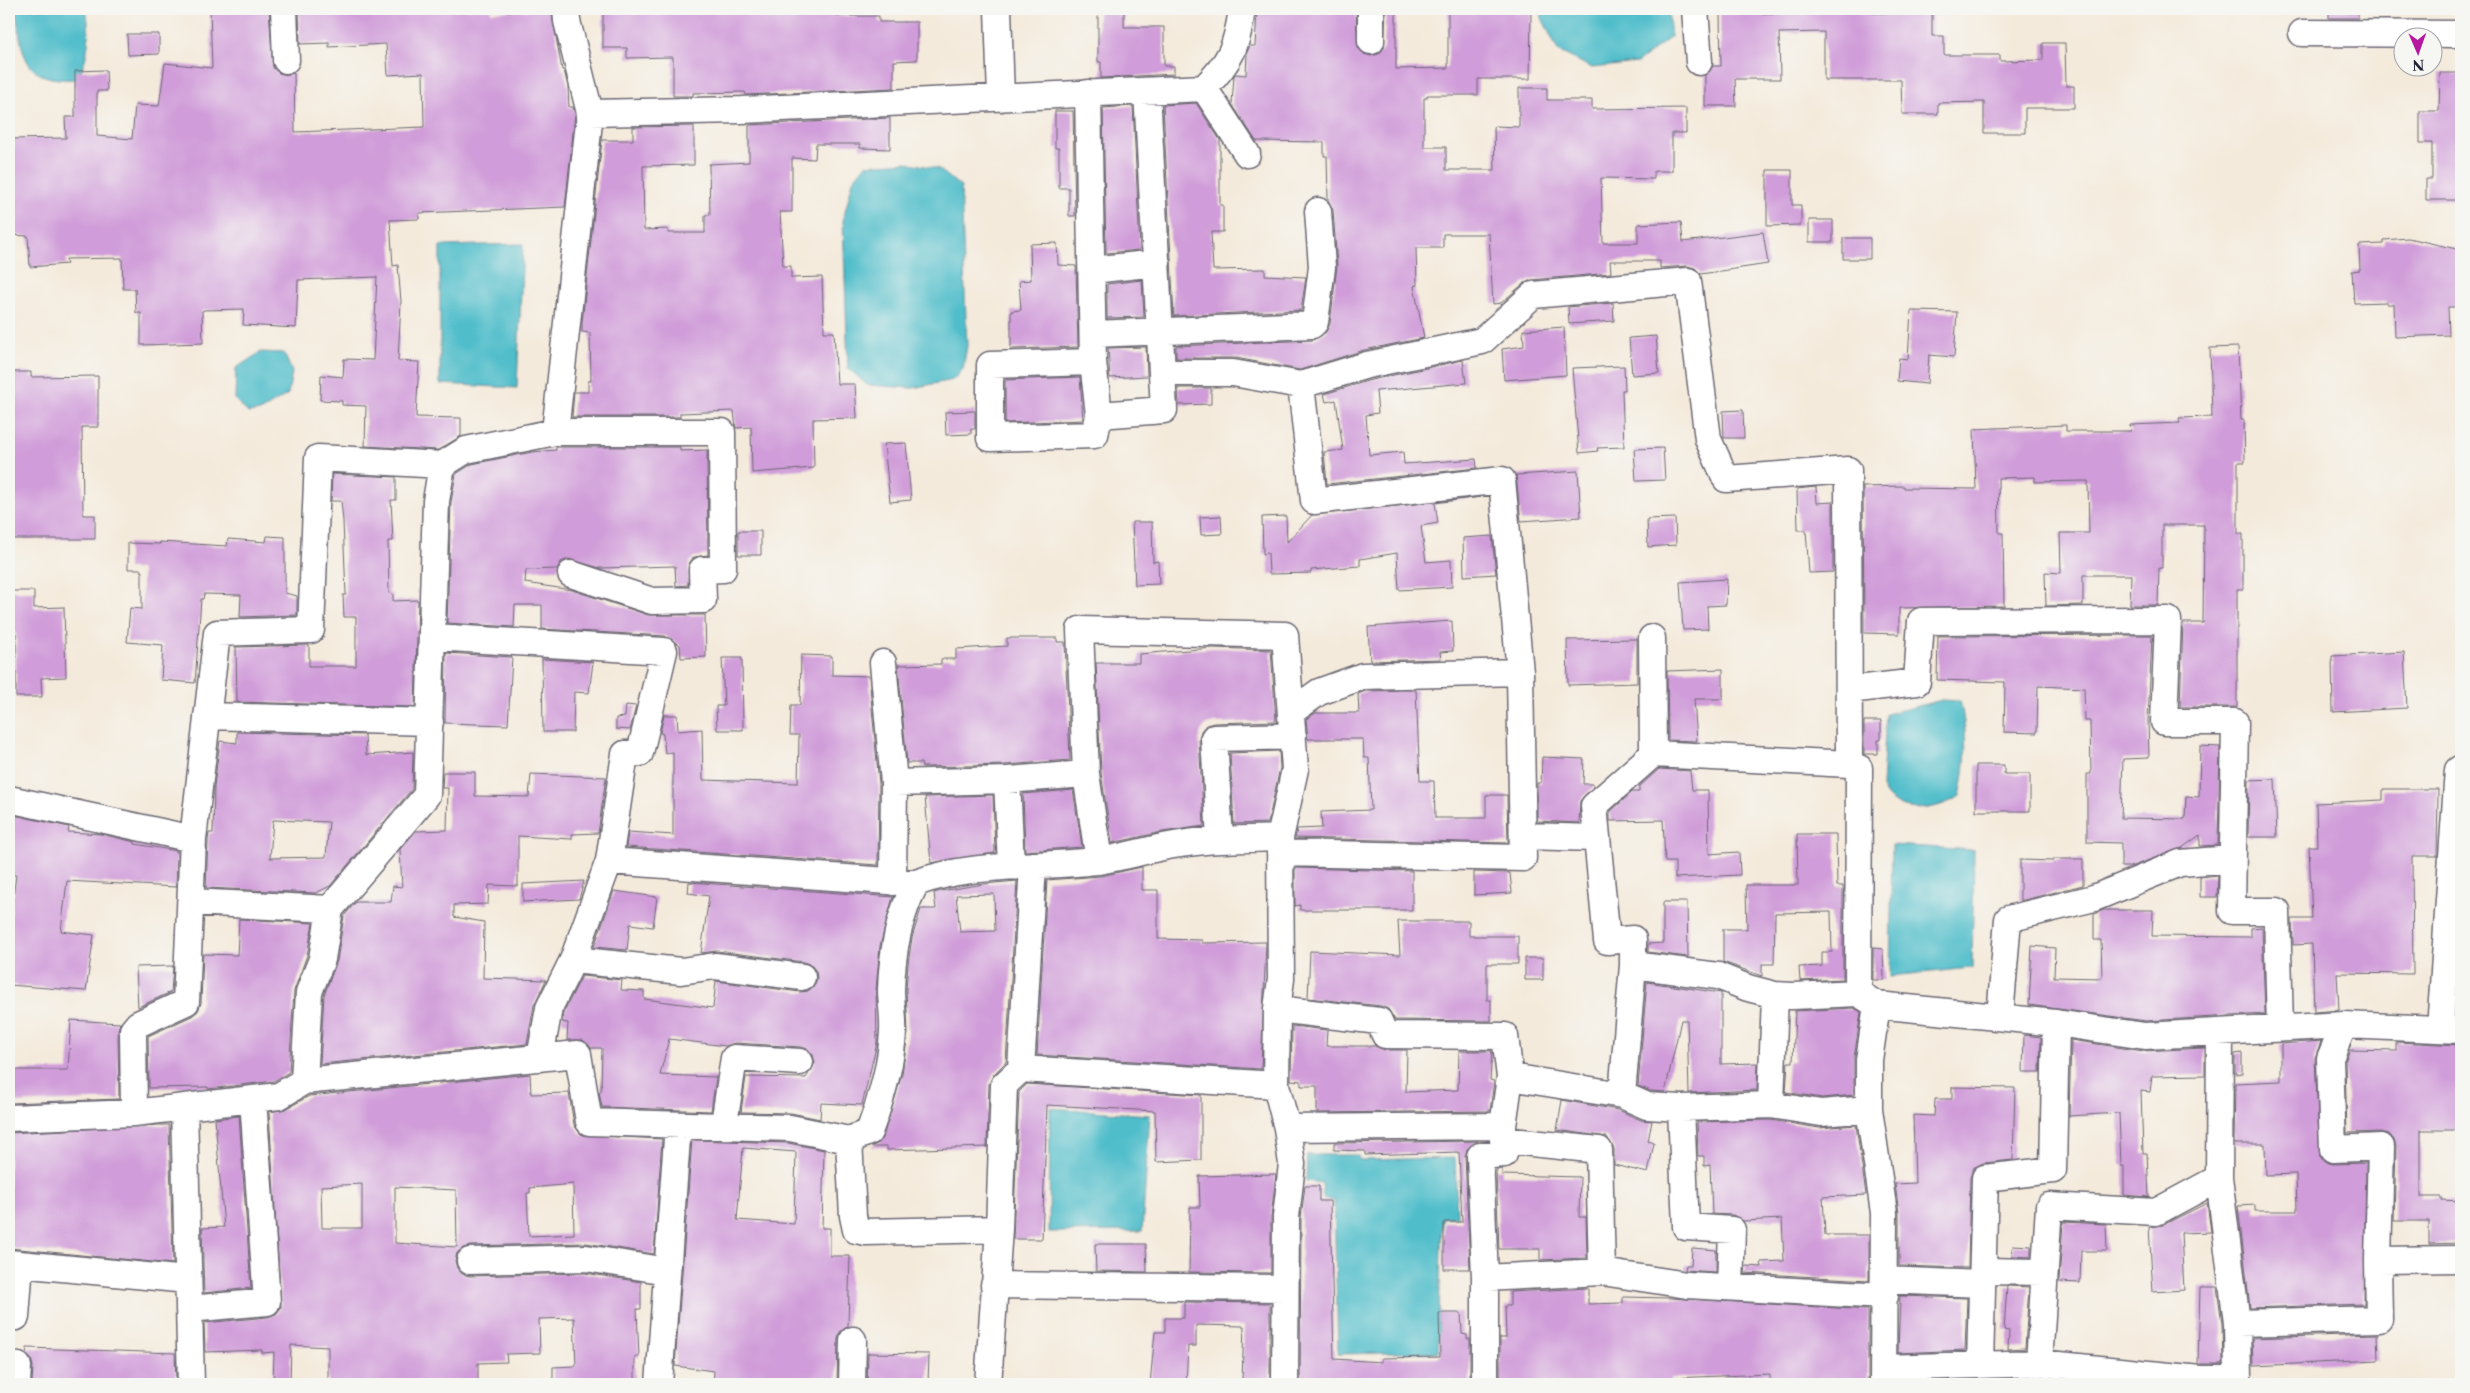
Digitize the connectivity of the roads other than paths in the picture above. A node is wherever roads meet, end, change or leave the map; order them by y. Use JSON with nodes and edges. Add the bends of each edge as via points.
{"nodes":[{"id":1,"x":284,"y":9,"type":"edge"},
{"id":2,"x":566,"y":9,"type":"edge"},
{"id":3,"x":998,"y":9,"type":"edge"},
{"id":4,"x":1242,"y":9,"type":"edge"},
{"id":5,"x":1371,"y":9,"type":"edge"},
{"id":6,"x":1695,"y":9,"type":"edge"},
{"id":7,"x":2302,"y":33,"type":"dead end"},
{"id":8,"x":2461,"y":34,"type":"edge"},
{"id":9,"x":1371,"y":41,"type":"dead end"},
{"id":10,"x":286,"y":60,"type":"dead end"},
{"id":11,"x":1698,"y":62,"type":"dead end"},
{"id":12,"x":1204,"y":88,"type":"junction"},
{"id":13,"x":1147,"y":91,"type":"junction"},
{"id":14,"x":1088,"y":93,"type":"junction"},
{"id":15,"x":1001,"y":98,"type":"junction"},
{"id":16,"x":590,"y":113,"type":"junction"},
{"id":17,"x":1247,"y":154,"type":"dead end"},
{"id":18,"x":1318,"y":211,"type":"dead end"},
{"id":19,"x":1157,"y":263,"type":"junction"},
{"id":20,"x":1092,"y":270,"type":"junction"},
{"id":21,"x":1160,"y":330,"type":"junction"},
{"id":22,"x":1093,"y":334,"type":"junction"},
{"id":23,"x":1093,"y":362,"type":"junction"},
{"id":24,"x":1162,"y":373,"type":"junction"},
{"id":25,"x":1301,"y":385,"type":"junction"},
{"id":26,"x":1099,"y":415,"type":"junction"},
{"id":27,"x":555,"y":432,"type":"junction"},
{"id":28,"x":442,"y":465,"type":"junction"},
{"id":29,"x":571,"y":574,"type":"dead end"},
{"id":30,"x":433,"y":636,"type":"junction"},
{"id":31,"x":1652,"y":638,"type":"dead end"},
{"id":32,"x":883,"y":663,"type":"dead end"},
{"id":33,"x":1520,"y":672,"type":"junction"},
{"id":34,"x":1849,"y":690,"type":"junction"},
{"id":35,"x":207,"y":716,"type":"junction"},
{"id":36,"x":430,"y":722,"type":"junction"},
{"id":37,"x":1292,"y":724,"type":"junction"},
{"id":38,"x":1653,"y":754,"type":"junction"},
{"id":39,"x":1849,"y":764,"type":"junction"},
{"id":40,"x":2461,"y":768,"type":"edge"},
{"id":41,"x":1086,"y":774,"type":"junction"},
{"id":42,"x":1007,"y":780,"type":"junction"},
{"id":43,"x":894,"y":783,"type":"junction"},
{"id":44,"x":9,"y":799,"type":"edge"},
{"id":45,"x":1523,"y":836,"type":"junction"},
{"id":46,"x":1597,"y":838,"type":"junction"},
{"id":47,"x":193,"y":839,"type":"junction"},
{"id":48,"x":1220,"y":839,"type":"junction"},
{"id":49,"x":1280,"y":845,"type":"junction"},
{"id":50,"x":2232,"y":859,"type":"junction"},
{"id":51,"x":609,"y":861,"type":"junction"},
{"id":52,"x":1099,"y":861,"type":"junction"},
{"id":53,"x":1022,"y":866,"type":"junction"},
{"id":54,"x":905,"y":882,"type":"junction"},
{"id":55,"x":191,"y":902,"type":"junction"},
{"id":56,"x":330,"y":909,"type":"junction"},
{"id":57,"x":573,"y":960,"type":"junction"},
{"id":58,"x":1633,"y":965,"type":"junction"},
{"id":59,"x":802,"y":976,"type":"dead end"},
{"id":60,"x":1774,"y":995,"type":"junction"},
{"id":61,"x":1868,"y":999,"type":"junction"},
{"id":62,"x":1277,"y":1009,"type":"junction"},
{"id":63,"x":2000,"y":1017,"type":"junction"},
{"id":64,"x":2056,"y":1023,"type":"junction"},
{"id":65,"x":2344,"y":1025,"type":"junction"},
{"id":66,"x":2280,"y":1028,"type":"junction"},
{"id":67,"x":2451,"y":1030,"type":"edge"},
{"id":68,"x":2220,"y":1032,"type":"junction"},
{"id":69,"x":540,"y":1058,"type":"junction"},
{"id":70,"x":800,"y":1062,"type":"dead end"},
{"id":71,"x":1021,"y":1069,"type":"junction"},
{"id":72,"x":1510,"y":1077,"type":"junction"},
{"id":73,"x":304,"y":1082,"type":"junction"},
{"id":74,"x":1276,"y":1085,"type":"junction"},
{"id":75,"x":1622,"y":1095,"type":"junction"},
{"id":76,"x":254,"y":1099,"type":"junction"},
{"id":77,"x":1771,"y":1105,"type":"junction"},
{"id":78,"x":184,"y":1107,"type":"junction"},
{"id":79,"x":1681,"y":1108,"type":"junction"},
{"id":80,"x":1869,"y":1108,"type":"junction"},
{"id":81,"x":134,"y":1113,"type":"junction"},
{"id":82,"x":9,"y":1118,"type":"edge"},
{"id":83,"x":724,"y":1124,"type":"junction"},
{"id":84,"x":678,"y":1125,"type":"junction"},
{"id":85,"x":1287,"y":1128,"type":"junction"},
{"id":86,"x":1503,"y":1133,"type":"junction"},
{"id":87,"x":849,"y":1140,"type":"junction"},
{"id":88,"x":2219,"y":1178,"type":"junction"},
{"id":89,"x":999,"y":1229,"type":"junction"},
{"id":90,"x":2461,"y":1259,"type":"edge"},
{"id":91,"x":470,"y":1260,"type":"dead end"},
{"id":92,"x":2378,"y":1260,"type":"junction"},
{"id":93,"x":14,"y":1263,"type":"edge"},
{"id":94,"x":667,"y":1271,"type":"junction"},
{"id":95,"x":1602,"y":1272,"type":"junction"},
{"id":96,"x":2044,"y":1272,"type":"junction"},
{"id":97,"x":1982,"y":1277,"type":"junction"},
{"id":98,"x":1485,"y":1278,"type":"junction"},
{"id":99,"x":188,"y":1280,"type":"junction"},
{"id":100,"x":994,"y":1285,"type":"junction"},
{"id":101,"x":1730,"y":1287,"type":"junction"},
{"id":102,"x":1285,"y":1288,"type":"junction"},
{"id":103,"x":1884,"y":1288,"type":"junction"},
{"id":104,"x":189,"y":1309,"type":"junction"},
{"id":105,"x":9,"y":1317,"type":"edge"},
{"id":106,"x":2237,"y":1322,"type":"junction"},
{"id":107,"x":853,"y":1340,"type":"dead end"},
{"id":108,"x":2039,"y":1363,"type":"junction"},
{"id":109,"x":9,"y":1365,"type":"edge"},
{"id":110,"x":1980,"y":1365,"type":"junction"},
{"id":111,"x":1884,"y":1376,"type":"edge"},
{"id":112,"x":2200,"y":1382,"type":"edge"},
{"id":113,"x":17,"y":1384,"type":"edge"},
{"id":114,"x":191,"y":1384,"type":"edge"},
{"id":115,"x":659,"y":1384,"type":"edge"},
{"id":116,"x":852,"y":1384,"type":"edge"},
{"id":117,"x":988,"y":1384,"type":"edge"},
{"id":118,"x":1285,"y":1384,"type":"edge"},
{"id":119,"x":1485,"y":1384,"type":"edge"}],
"edges":[{"from":1,"to":10,"type":"street"},
{"from":2,"to":16,"type":"street"},
{"from":3,"to":15,"type":"street"},
{"from":4,"to":12,"type":"street","via":[[1238,36],[1224,68]]},
{"from":5,"to":9,"type":"street"},
{"from":6,"to":11,"type":"street"},
{"from":7,"to":8,"type":"street"},
{"from":12,"to":13,"type":"street"},
{"from":12,"to":17,"type":"street"},
{"from":13,"to":14,"type":"street"},
{"from":13,"to":19,"type":"street"},
{"from":14,"to":15,"type":"street"},
{"from":14,"to":20,"type":"street"},
{"from":15,"to":16,"type":"street","via":[[742,110]]},
{"from":16,"to":27,"type":"street"},
{"from":18,"to":21,"type":"street","via":[[1322,267],[1312,325]]},
{"from":19,"to":20,"type":"street"},
{"from":19,"to":21,"type":"street"},
{"from":20,"to":22,"type":"street"},
{"from":21,"to":22,"type":"street"},
{"from":21,"to":24,"type":"street"},
{"from":22,"to":23,"type":"street"},
{"from":23,"to":26,"type":"street"},
{"from":23,"to":26,"type":"street","via":[[990,365],[990,438],[1095,435]]},
{"from":24,"to":25,"type":"street","via":[[1233,373]]},
{"from":24,"to":26,"type":"street","via":[[1164,410]]},
{"from":25,"to":33,"type":"street","via":[[1314,502],[1502,480]]},
{"from":25,"to":34,"type":"street","via":[[1367,365],[1482,341],[1533,295],[1688,281],[1708,440],[1726,479],[1848,470]]},
{"from":27,"to":28,"type":"street","via":[[466,450]]},
{"from":27,"to":29,"type":"street","via":[[722,432],[723,569],[702,570],[703,600],[652,601]]},
{"from":28,"to":30,"type":"street","via":[[436,501]]},
{"from":28,"to":35,"type":"street","via":[[318,458],[311,630],[217,633]]},
{"from":30,"to":36,"type":"street"},
{"from":30,"to":51,"type":"street","via":[[664,651],[640,753],[625,754]]},
{"from":31,"to":38,"type":"street"},
{"from":32,"to":43,"type":"street"},
{"from":33,"to":37,"type":"street","via":[[1363,676],[1320,692]]},
{"from":33,"to":45,"type":"street"},
{"from":34,"to":39,"type":"street"},
{"from":34,"to":50,"type":"street","via":[[1917,682],[1921,621],[2168,620],[2164,722],[2235,722]]},
{"from":35,"to":36,"type":"street"},
{"from":35,"to":47,"type":"street"},
{"from":36,"to":56,"type":"street","via":[[427,795]]},
{"from":37,"to":41,"type":"street","via":[[1285,635],[1080,630]]},
{"from":37,"to":48,"type":"street","via":[[1214,738]]},
{"from":37,"to":49,"type":"street","via":[[1295,769]]},
{"from":38,"to":39,"type":"street"},
{"from":38,"to":46,"type":"street","via":[[1594,806]]},
{"from":39,"to":61,"type":"street","via":[[1859,768]]},
{"from":40,"to":67,"type":"street","via":[[2458,770]]},
{"from":41,"to":42,"type":"street"},
{"from":41,"to":52,"type":"street"},
{"from":42,"to":43,"type":"street"},
{"from":42,"to":53,"type":"street"},
{"from":43,"to":54,"type":"street"},
{"from":44,"to":47,"type":"street"},
{"from":45,"to":46,"type":"street"},
{"from":45,"to":49,"type":"street","via":[[1523,858]]},
{"from":46,"to":58,"type":"street","via":[[1606,941],[1633,939]]},
{"from":47,"to":55,"type":"street"},
{"from":48,"to":49,"type":"street"},
{"from":48,"to":52,"type":"street","via":[[1173,845]]},
{"from":49,"to":62,"type":"street","via":[[1281,979]]},
{"from":50,"to":63,"type":"street","via":[[2180,863],[2094,898],[2008,919]]},
{"from":50,"to":66,"type":"street","via":[[2232,911],[2277,911]]},
{"from":51,"to":54,"type":"street"},
{"from":51,"to":57,"type":"street"},
{"from":52,"to":53,"type":"street"},
{"from":53,"to":54,"type":"street","via":[[937,875]]},
{"from":53,"to":71,"type":"street"},
{"from":54,"to":87,"type":"street","via":[[894,953],[889,1065],[869,1132]]},
{"from":55,"to":56,"type":"street"},
{"from":55,"to":81,"type":"street","via":[[186,1002],[138,1024],[134,1030]]},
{"from":56,"to":73,"type":"street","via":[[322,959],[310,992]]},
{"from":57,"to":59,"type":"street","via":[[681,971],[715,966]]},
{"from":57,"to":69,"type":"street","via":[[549,1008]]},
{"from":58,"to":60,"type":"street","via":[[1718,976]]},
{"from":58,"to":75,"type":"street"},
{"from":60,"to":61,"type":"street"},
{"from":60,"to":77,"type":"street"},
{"from":61,"to":63,"type":"street"},
{"from":61,"to":80,"type":"street"},
{"from":62,"to":72,"type":"street","via":[[1379,1021],[1385,1035],[1505,1036]]},
{"from":62,"to":74,"type":"street"},
{"from":63,"to":64,"type":"street"},
{"from":64,"to":68,"type":"street","via":[[2145,1036]]},
{"from":64,"to":97,"type":"street","via":[[2053,1170],[1985,1178]]},
{"from":65,"to":66,"type":"street"},
{"from":65,"to":67,"type":"street"},
{"from":65,"to":92,"type":"street","via":[[2330,1058],[2333,1149],[2382,1148]]},
{"from":66,"to":68,"type":"street"},
{"from":68,"to":88,"type":"street"},
{"from":69,"to":73,"type":"street"},
{"from":69,"to":84,"type":"street","via":[[578,1054],[589,1122]]},
{"from":70,"to":83,"type":"street","via":[[734,1058]]},
{"from":71,"to":74,"type":"street"},
{"from":71,"to":89,"type":"street","via":[[1004,1085]]},
{"from":72,"to":75,"type":"street"},
{"from":72,"to":86,"type":"street"},
{"from":73,"to":76,"type":"street","via":[[279,1096]]},
{"from":74,"to":85,"type":"street"},
{"from":75,"to":79,"type":"street","via":[[1647,1106]]},
{"from":76,"to":78,"type":"street"},
{"from":76,"to":104,"type":"street","via":[[267,1302]]},
{"from":77,"to":79,"type":"street"},
{"from":77,"to":80,"type":"street","via":[[1821,1112]]},
{"from":78,"to":81,"type":"street"},
{"from":78,"to":99,"type":"street"},
{"from":79,"to":101,"type":"street","via":[[1686,1227],[1732,1230]]},
{"from":80,"to":103,"type":"street","via":[[1884,1213]]},
{"from":81,"to":82,"type":"street"},
{"from":83,"to":84,"type":"street"},
{"from":83,"to":87,"type":"street","via":[[790,1128]]},
{"from":84,"to":94,"type":"street"},
{"from":85,"to":86,"type":"street"},
{"from":85,"to":102,"type":"street","via":[[1292,1164],[1286,1217]]},
{"from":86,"to":95,"type":"street","via":[[1599,1150]]},
{"from":86,"to":98,"type":"street","via":[[1504,1154],[1480,1156]]},
{"from":87,"to":89,"type":"street","via":[[856,1230]]},
{"from":88,"to":96,"type":"street","via":[[2156,1212],[2049,1206]]},
{"from":88,"to":106,"type":"street"},
{"from":89,"to":100,"type":"street"},
{"from":90,"to":92,"type":"street"},
{"from":91,"to":94,"type":"street","via":[[586,1258]]},
{"from":92,"to":106,"type":"street","via":[[2379,1319]]},
{"from":93,"to":99,"type":"street"},
{"from":93,"to":105,"type":"street","via":[[16,1317]]},
{"from":94,"to":115,"type":"street"},
{"from":95,"to":98,"type":"street"},
{"from":95,"to":101,"type":"street","via":[[1687,1285]]},
{"from":96,"to":97,"type":"street"},
{"from":96,"to":108,"type":"street"},
{"from":97,"to":103,"type":"street"},
{"from":97,"to":110,"type":"street"},
{"from":98,"to":119,"type":"street"},
{"from":99,"to":104,"type":"street"},
{"from":100,"to":102,"type":"street"},
{"from":100,"to":117,"type":"street"},
{"from":101,"to":103,"type":"street"},
{"from":102,"to":118,"type":"street"},
{"from":103,"to":111,"type":"street"},
{"from":104,"to":114,"type":"street"},
{"from":106,"to":112,"type":"street","via":[[2238,1379]]},
{"from":107,"to":116,"type":"street"},
{"from":108,"to":110,"type":"street"},
{"from":108,"to":112,"type":"street"},
{"from":109,"to":113,"type":"street","via":[[18,1366]]},
{"from":110,"to":111,"type":"street"}]}
